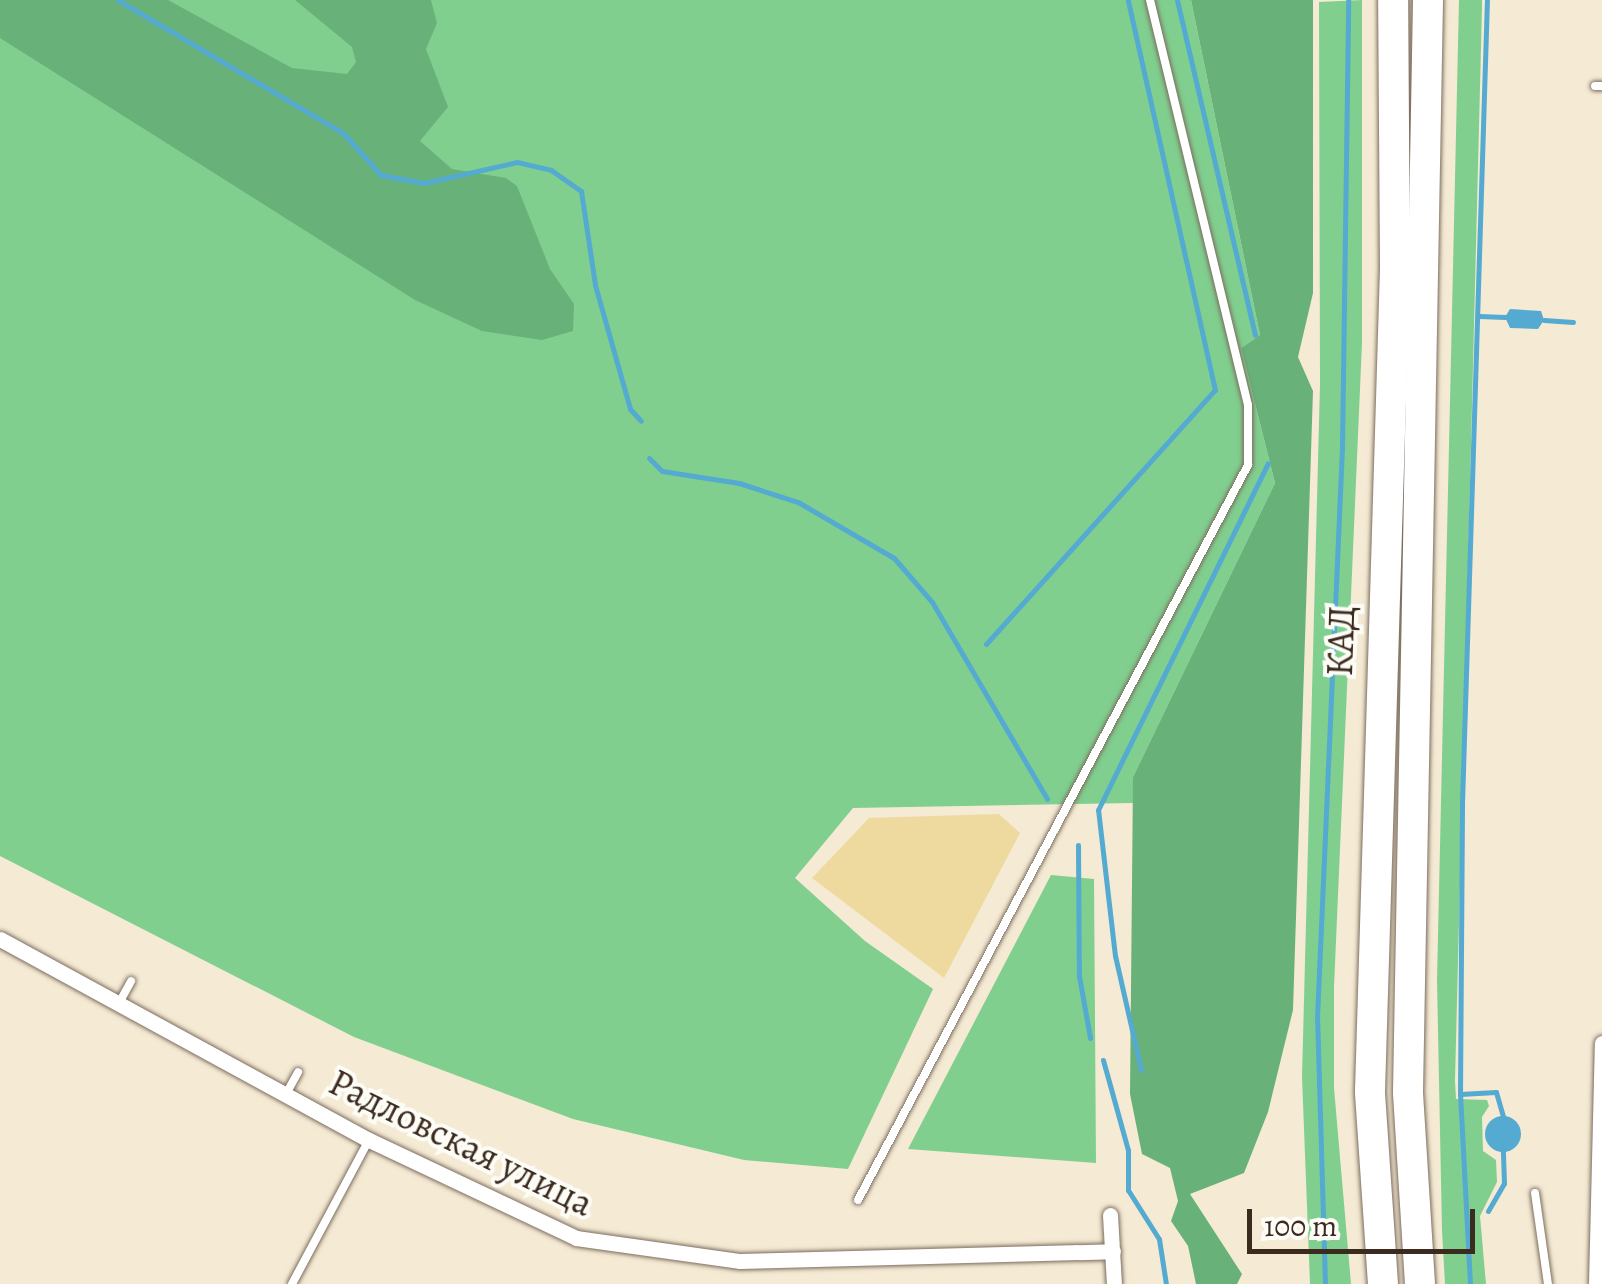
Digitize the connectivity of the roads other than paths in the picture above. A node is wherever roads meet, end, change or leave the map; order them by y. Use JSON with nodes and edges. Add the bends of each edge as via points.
{"nodes":[{"id":1,"x":1150,"y":0,"type":"edge"},
{"id":2,"x":1392,"y":0,"type":"edge"},
{"id":3,"x":1428,"y":0,"type":"edge"},
{"id":4,"x":0,"y":939,"type":"edge"},
{"id":5,"x":131,"y":981,"type":"dead end"},
{"id":6,"x":118,"y":1003,"type":"junction"},
{"id":7,"x":1602,"y":1043,"type":"edge"},
{"id":8,"x":298,"y":1072,"type":"dead end"},
{"id":9,"x":286,"y":1094,"type":"junction"},
{"id":10,"x":1600,"y":1100,"type":"edge"},
{"id":11,"x":369,"y":1140,"type":"junction"},
{"id":12,"x":1534,"y":1193,"type":"dead end"},
{"id":13,"x":858,"y":1200,"type":"dead end"},
{"id":14,"x":1110,"y":1215,"type":"dead end"},
{"id":15,"x":1113,"y":1251,"type":"junction"},
{"id":16,"x":292,"y":1284,"type":"edge"},
{"id":17,"x":1114,"y":1284,"type":"edge"},
{"id":18,"x":1383,"y":1284,"type":"edge"},
{"id":19,"x":1420,"y":1284,"type":"edge"},
{"id":20,"x":1548,"y":1284,"type":"edge"},
{"id":21,"x":1596,"y":1284,"type":"edge"}],
"edges":[{"from":1,"to":13,"type":"lane","via":[[1248,405],[1248,465]]},
{"from":2,"to":18,"type":"highway","name":"КАД","via":[[1396,269],[1370,1091]]},
{"from":3,"to":19,"type":"highway","name":"КАД","via":[[1408,1092]]},
{"from":4,"to":6,"type":"street","name":"Радловская улица"},
{"from":5,"to":6,"type":"lane"},
{"from":6,"to":9,"type":"street","name":"Радловская улица"},
{"from":7,"to":10,"type":"street"},
{"from":8,"to":9,"type":"lane"},
{"from":9,"to":11,"type":"street","name":"Радловская улица"},
{"from":10,"to":21,"type":"street"},
{"from":11,"to":15,"type":"street","name":"Радловская улица","via":[[526,1219],[628,1250],[740,1261]]},
{"from":11,"to":16,"type":"lane"},
{"from":12,"to":20,"type":"lane"},
{"from":14,"to":15,"type":"street"},
{"from":15,"to":17,"type":"street"}]}
